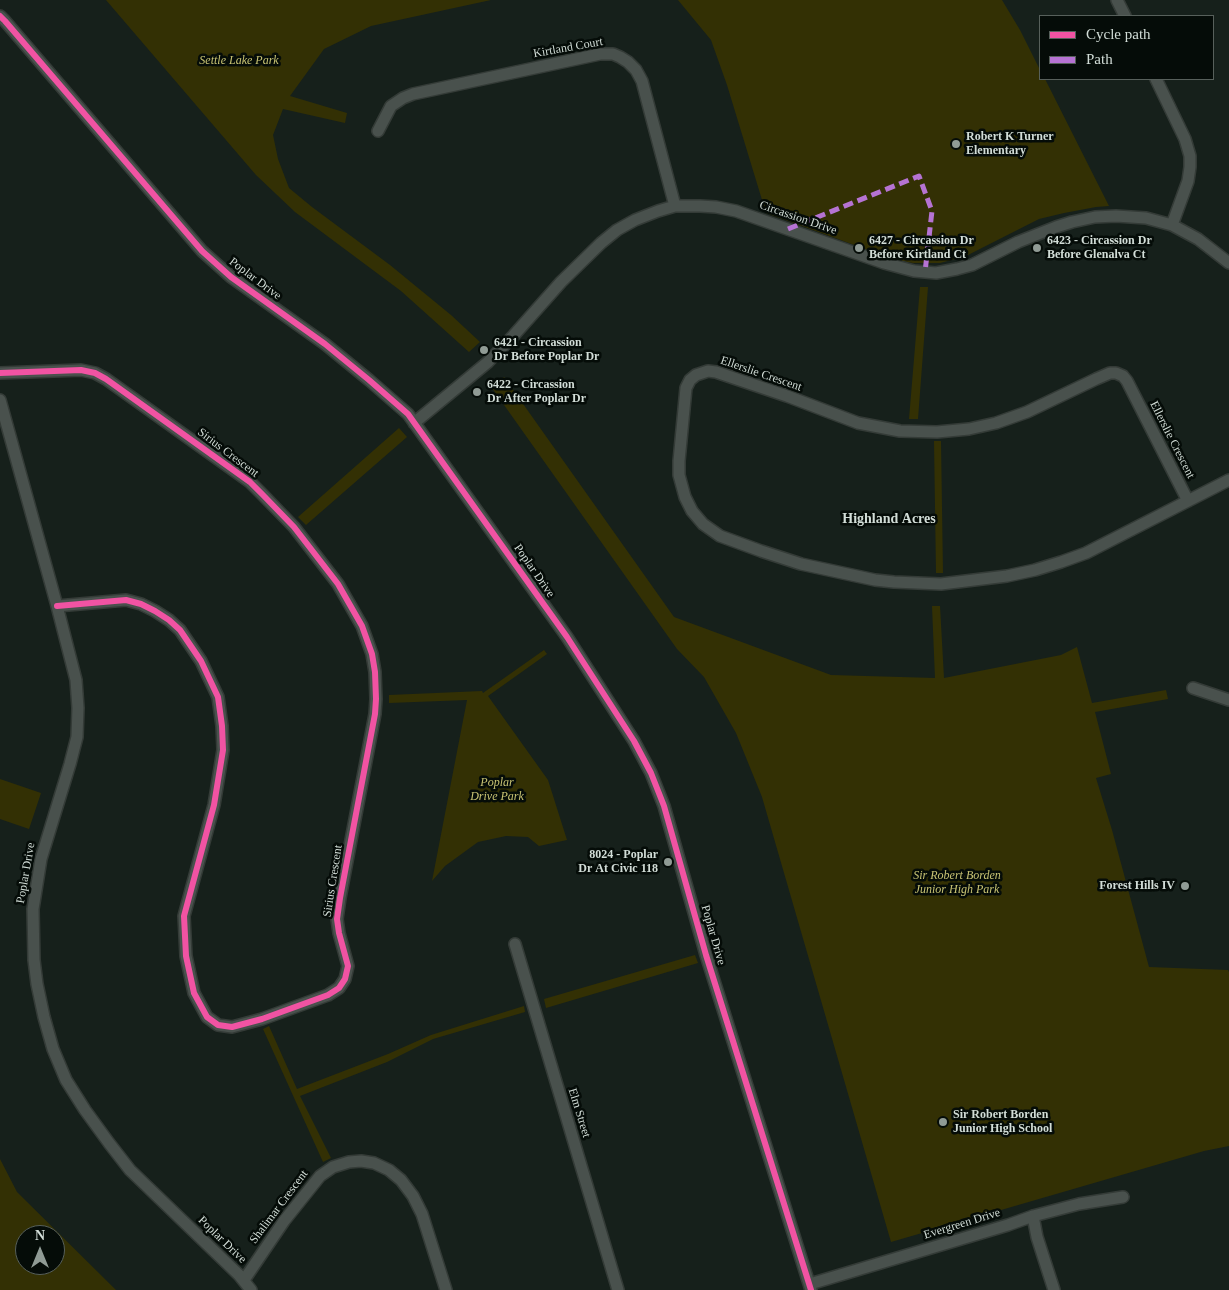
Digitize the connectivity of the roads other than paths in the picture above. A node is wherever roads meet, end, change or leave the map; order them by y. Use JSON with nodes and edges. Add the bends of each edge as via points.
{"nodes":[{"id":1,"x":1117,"y":0,"type":"edge"},
{"id":2,"x":1124,"y":15,"type":"edge"},
{"id":3,"x":0,"y":16,"type":"edge"},
{"id":4,"x":1156,"y":80,"type":"edge"},
{"id":5,"x":378,"y":131,"type":"dead end"},
{"id":6,"x":675,"y":206,"type":"junction"},
{"id":7,"x":1172,"y":225,"type":"junction"},
{"id":8,"x":1229,"y":263,"type":"edge"},
{"id":9,"x":0,"y":373,"type":"edge"},
{"id":10,"x":0,"y":400,"type":"edge"},
{"id":11,"x":414,"y":423,"type":"junction"},
{"id":12,"x":1229,"y":480,"type":"edge"},
{"id":13,"x":1188,"y":500,"type":"junction"},
{"id":14,"x":57,"y":606,"type":"junction"},
{"id":15,"x":1193,"y":688,"type":"dead end"},
{"id":16,"x":1229,"y":700,"type":"edge"},
{"id":17,"x":516,"y":944,"type":"dead end"},
{"id":18,"x":1123,"y":1197,"type":"dead end"},
{"id":19,"x":1033,"y":1216,"type":"junction"},
{"id":20,"x":244,"y":1280,"type":"junction"},
{"id":21,"x":811,"y":1287,"type":"edge"},
{"id":22,"x":252,"y":1290,"type":"edge"},
{"id":23,"x":446,"y":1290,"type":"edge"},
{"id":24,"x":618,"y":1290,"type":"edge"},
{"id":25,"x":1054,"y":1290,"type":"edge"}],
"edges":[{"from":1,"to":2,"type":"street"},
{"from":3,"to":11,"type":"street","name":"Poplar Drive","via":[[202,251],[231,278],[325,344],[408,414]]},
{"from":4,"to":7,"type":"street","via":[[1190,156],[1188,181]]},
{"from":5,"to":6,"type":"street","name":"Kirtland Court","via":[[391,106],[413,94],[600,54],[613,54],[628,62],[642,81]]},
{"from":6,"to":7,"type":"street","name":"Circassion Drive","via":[[736,212],[884,263],[925,272],[947,272],[966,267],[1040,232],[1095,217],[1146,218]]},
{"from":6,"to":11,"type":"street","name":"Circassion Drive","via":[[635,220],[601,243],[488,362]]},
{"from":7,"to":8,"type":"street","name":"Circassion Drive","via":[[1198,239]]},
{"from":9,"to":14,"type":"street","name":"Sirius Crescent","via":[[81,370],[106,379],[250,482],[294,527],[338,584],[362,626],[376,672],[376,714],[337,920],[348,966],[339,988],[312,1001],[232,1027],[218,1025],[207,1017],[194,993],[186,956],[184,916],[214,806],[223,750],[218,697],[201,661],[180,630],[155,611],[126,600]]},
{"from":10,"to":14,"type":"street","name":"Poplar Drive"},
{"from":11,"to":21,"type":"street","name":"Poplar Drive","via":[[567,637],[634,741],[650,773],[664,806],[706,955]]},
{"from":12,"to":13,"type":"street","name":"Ellerslie Crescent"},
{"from":13,"to":13,"type":"street","name":"Ellerslie Crescent","via":[[1086,553],[1007,576],[941,584],[875,580],[833,572],[720,536],[696,517],[685,497],[679,470],[686,388],[696,375],[712,371],[858,424],[900,431],[937,432],[996,423],[1027,412],[1096,378],[1116,373],[1127,381]]},
{"from":14,"to":20,"type":"street","name":"Poplar Drive","via":[[76,680],[78,708],[70,764],[41,859],[33,909],[37,984],[50,1041],[66,1080],[130,1170]]},
{"from":15,"to":16,"type":"street"},
{"from":17,"to":24,"type":"street","name":"Elm Street"},
{"from":18,"to":19,"type":"street","name":"Evergreen Drive"},
{"from":19,"to":21,"type":"street","name":"Evergreen Drive"},
{"from":19,"to":25,"type":"street"},
{"from":20,"to":22,"type":"street","name":"Poplar Drive"},
{"from":20,"to":23,"type":"street","name":"Shalimar Crescent","via":[[284,1221],[320,1176],[333,1167],[361,1161],[389,1170],[414,1196]]}]}
